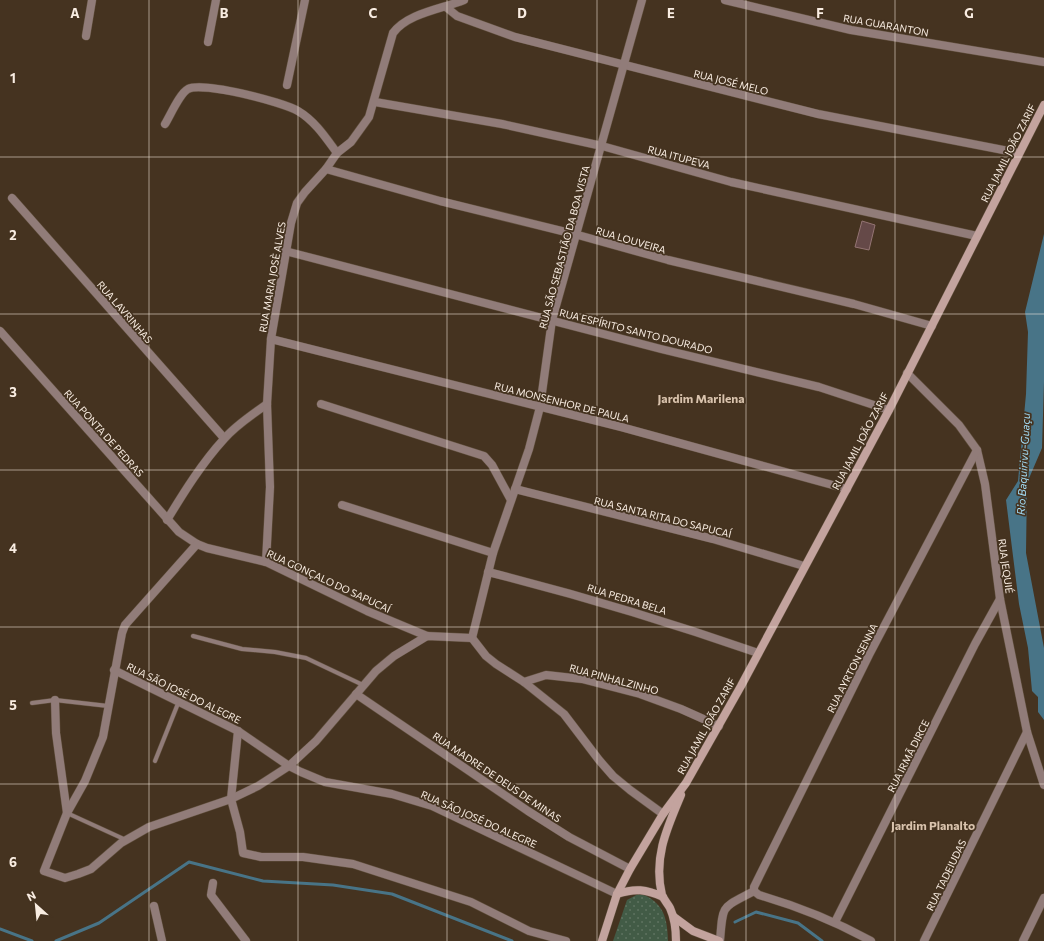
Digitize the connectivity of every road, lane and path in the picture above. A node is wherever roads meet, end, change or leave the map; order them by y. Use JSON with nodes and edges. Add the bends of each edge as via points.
{"nodes":[{"id":1,"x":92,"y":0,"type":"edge"},
{"id":2,"x":216,"y":0,"type":"edge"},
{"id":3,"x":305,"y":0,"type":"edge"},
{"id":4,"x":464,"y":0,"type":"edge"},
{"id":5,"x":642,"y":0,"type":"edge"},
{"id":6,"x":725,"y":0,"type":"edge"},
{"id":7,"x":446,"y":7,"type":"junction"},
{"id":8,"x":86,"y":36,"type":"dead end"},
{"id":9,"x":208,"y":42,"type":"dead end"},
{"id":10,"x":1044,"y":62,"type":"edge"},
{"id":11,"x":625,"y":64,"type":"junction"},
{"id":12,"x":287,"y":85,"type":"dead end"},
{"id":13,"x":375,"y":102,"type":"junction"},
{"id":14,"x":1044,"y":105,"type":"edge"},
{"id":15,"x":165,"y":124,"type":"dead end"},
{"id":16,"x":602,"y":146,"type":"junction"},
{"id":17,"x":337,"y":153,"type":"junction"},
{"id":18,"x":1019,"y":153,"type":"junction"},
{"id":19,"x":326,"y":169,"type":"junction"},
{"id":20,"x":12,"y":198,"type":"dead end"},
{"id":21,"x":578,"y":235,"type":"junction"},
{"id":22,"x":977,"y":236,"type":"junction"},
{"id":23,"x":285,"y":251,"type":"junction"},
{"id":24,"x":552,"y":320,"type":"junction"},
{"id":25,"x":932,"y":326,"type":"junction"},
{"id":26,"x":0,"y":331,"type":"edge"},
{"id":27,"x":271,"y":339,"type":"junction"},
{"id":28,"x":907,"y":372,"type":"junction"},
{"id":29,"x":267,"y":404,"type":"junction"},
{"id":30,"x":321,"y":404,"type":"dead end"},
{"id":31,"x":540,"y":407,"type":"junction"},
{"id":32,"x":889,"y":410,"type":"junction"},
{"id":33,"x":224,"y":438,"type":"junction"},
{"id":34,"x":977,"y":450,"type":"junction"},
{"id":35,"x":515,"y":489,"type":"junction"},
{"id":36,"x":847,"y":489,"type":"junction"},
{"id":37,"x":511,"y":500,"type":"junction"},
{"id":38,"x":342,"y":505,"type":"dead end"},
{"id":39,"x":167,"y":520,"type":"junction"},
{"id":40,"x":197,"y":544,"type":"junction"},
{"id":41,"x":493,"y":553,"type":"junction"},
{"id":42,"x":266,"y":562,"type":"junction"},
{"id":43,"x":804,"y":566,"type":"junction"},
{"id":44,"x":488,"y":572,"type":"junction"},
{"id":45,"x":1000,"y":599,"type":"junction"},
{"id":46,"x":193,"y":636,"type":"dead end"},
{"id":47,"x":427,"y":636,"type":"junction"},
{"id":48,"x":472,"y":638,"type":"junction"},
{"id":49,"x":758,"y":653,"type":"junction"},
{"id":50,"x":114,"y":670,"type":"junction"},
{"id":51,"x":524,"y":682,"type":"junction"},
{"id":52,"x":364,"y":686,"type":"junction"},
{"id":53,"x":356,"y":694,"type":"junction"},
{"id":54,"x":55,"y":700,"type":"junction"},
{"id":55,"x":179,"y":701,"type":"junction"},
{"id":56,"x":32,"y":703,"type":"dead end"},
{"id":57,"x":109,"y":706,"type":"junction"},
{"id":58,"x":719,"y":726,"type":"junction"},
{"id":59,"x":238,"y":731,"type":"junction"},
{"id":60,"x":1027,"y":732,"type":"junction"},
{"id":61,"x":155,"y":760,"type":"dead end"},
{"id":62,"x":289,"y":766,"type":"junction"},
{"id":63,"x":686,"y":783,"type":"junction"},
{"id":64,"x":1044,"y":786,"type":"edge"},
{"id":65,"x":231,"y":799,"type":"junction"},
{"id":66,"x":67,"y":813,"type":"junction"},
{"id":67,"x":663,"y":814,"type":"junction"},
{"id":68,"x":126,"y":840,"type":"junction"},
{"id":69,"x":630,"y":870,"type":"junction"},
{"id":70,"x":213,"y":883,"type":"dead end"},
{"id":71,"x":756,"y":893,"type":"junction"},
{"id":72,"x":617,"y":894,"type":"junction"},
{"id":73,"x":663,"y":897,"type":"junction"},
{"id":74,"x":1044,"y":898,"type":"edge"},
{"id":75,"x":154,"y":906,"type":"dead end"},
{"id":76,"x":674,"y":917,"type":"junction"},
{"id":77,"x":835,"y":922,"type":"junction"},
{"id":78,"x":162,"y":941,"type":"edge"},
{"id":79,"x":246,"y":941,"type":"edge"},
{"id":80,"x":566,"y":941,"type":"edge"},
{"id":81,"x":602,"y":941,"type":"edge"},
{"id":82,"x":676,"y":941,"type":"edge"},
{"id":83,"x":719,"y":941,"type":"edge"},
{"id":84,"x":871,"y":941,"type":"edge"},
{"id":85,"x":924,"y":941,"type":"edge"},
{"id":86,"x":1023,"y":941,"type":"edge"}],
"edges":[{"from":1,"to":8,"type":"street"},
{"from":2,"to":9,"type":"street"},
{"from":3,"to":12,"type":"street"},
{"from":4,"to":7,"type":"street","name":"RUA MARIA JOSÈ ALVES"},
{"from":5,"to":11,"type":"street","name":"RUA SÃO SEBASTIÃO DA BOA VISTA"},
{"from":6,"to":10,"type":"street","name":"RUA GUARANTON","via":[[851,30]]},
{"from":7,"to":11,"type":"street","name":"RUA JOSÉ MELO","via":[[456,16],[515,37]]},
{"from":7,"to":13,"type":"street","name":"RUA MARIA JOSÈ ALVES","via":[[414,18],[393,33]]},
{"from":11,"to":16,"type":"street","name":"RUA SÃO SEBASTIÃO DA BOA VISTA"},
{"from":11,"to":18,"type":"street","name":"RUA JOSÉ MELO","via":[[818,114]]},
{"from":13,"to":16,"type":"street","name":"RUA ITUPEVA","via":[[502,124]]},
{"from":13,"to":17,"type":"street","name":"RUA MARIA JOSÈ ALVES","via":[[362,129]]},
{"from":14,"to":18,"type":"main road","name":"RUA JAMIL JOÃO ZARIF"},
{"from":15,"to":17,"type":"street","via":[[183,93],[190,88],[201,86],[230,90],[297,110],[311,121]]},
{"from":16,"to":21,"type":"street","name":"RUA SÃO SEBASTIÃO DA BOA VISTA"},
{"from":16,"to":22,"type":"street","name":"RUA ITUPEVA","via":[[731,182]]},
{"from":17,"to":19,"type":"street","name":"RUA MARIA JOSÈ ALVES"},
{"from":18,"to":22,"type":"main road","name":"RUA JAMIL JOÃO ZARIF"},
{"from":19,"to":21,"type":"street","name":"RUA LOUVEIRA","via":[[440,201]]},
{"from":19,"to":23,"type":"street","name":"RUA MARIA JOSÈ ALVES","via":[[297,203]]},
{"from":20,"to":33,"type":"street","name":"RUA LAVRINHAS"},
{"from":21,"to":24,"type":"street","name":"RUA SÃO SEBASTIÃO DA BOA VISTA"},
{"from":21,"to":25,"type":"street","name":"RUA LOUVEIRA"},
{"from":22,"to":25,"type":"main road","name":"RUA JAMIL JOÃO ZARIF"},
{"from":23,"to":24,"type":"street","name":"RUA ESPÍRITO SANTO DOURADO"},
{"from":23,"to":27,"type":"street","name":"RUA MARIA JOSÈ ALVES"},
{"from":24,"to":31,"type":"street","name":"RUA SÃO SEBASTIÃO DA BOA VISTA"},
{"from":24,"to":32,"type":"street","name":"RUA ESPÍRITO SANTO DOURADO","via":[[819,387]]},
{"from":25,"to":28,"type":"main road","name":"RUA JAMIL JOÃO ZARIF"},
{"from":26,"to":39,"type":"street","name":"RUA PONTA DE PEDRAS"},
{"from":27,"to":29,"type":"street","name":"RUA MARIA JOSÈ ALVES"},
{"from":27,"to":31,"type":"street","name":"RUA MONSENHOR DE PAULA"},
{"from":28,"to":32,"type":"main road","name":"RUA JAMIL JOÃO ZARIF"},
{"from":28,"to":34,"type":"street","name":"RUA JEQUIÉ","via":[[959,425]]},
{"from":29,"to":33,"type":"street"},
{"from":29,"to":42,"type":"street","name":"RUA MARIA JOSÈ ALVES","via":[[270,487]]},
{"from":30,"to":37,"type":"street","via":[[484,456],[492,465]]},
{"from":31,"to":35,"type":"street","name":"RUA SÃO SEBASTIÃO DA BOA VISTA"},
{"from":31,"to":36,"type":"street","name":"RUA MONSENHOR DE PAULA"},
{"from":32,"to":36,"type":"main road","name":"RUA JAMIL JOÃO ZARIF"},
{"from":33,"to":39,"type":"street","via":[[199,470]]},
{"from":34,"to":45,"type":"street","name":"RUA JEQUIÉ","via":[[985,484]]},
{"from":34,"to":71,"type":"street","name":"RUA AYRTON SENNA","via":[[869,655],[757,879]]},
{"from":35,"to":37,"type":"street","name":"RUA SÃO SEBASTIÃO DA BOA VISTA"},
{"from":35,"to":43,"type":"street","name":"RUA SANTA RITA DO SAPUCAÍ","via":[[713,539]]},
{"from":36,"to":43,"type":"main road","name":"RUA JAMIL JOÃO ZARIF"},
{"from":37,"to":41,"type":"street","name":"RUA SÃO SEBASTIÃO DA BOA VISTA"},
{"from":38,"to":41,"type":"street"},
{"from":39,"to":40,"type":"street","name":"RUA PONTA DE PEDRAS"},
{"from":40,"to":42,"type":"street","name":"RUA GONÇALO DO SAPUCAÍ"},
{"from":40,"to":50,"type":"street","via":[[126,625],[122,632]]},
{"from":41,"to":44,"type":"street","name":"RUA SÃO SEBASTIÃO DA BOA VISTA"},
{"from":42,"to":47,"type":"street","name":"RUA GONÇALO DO SAPUCAÍ","via":[[367,611]]},
{"from":43,"to":49,"type":"main road","name":"RUA JAMIL JOÃO ZARIF"},
{"from":44,"to":48,"type":"street","name":"RUA SÃO SEBASTIÃO DA BOA VISTA"},
{"from":44,"to":49,"type":"street","name":"RUA PEDRA BELA","via":[[576,594]]},
{"from":45,"to":60,"type":"street","name":"RUA JEQUIÉ"},
{"from":45,"to":77,"type":"street","name":"RUA IRMÃ DIRCE"},
{"from":46,"to":52,"type":"lane","via":[[242,649],[306,658]]},
{"from":47,"to":48,"type":"street"},
{"from":47,"to":52,"type":"street","via":[[394,656],[376,671]]},
{"from":48,"to":51,"type":"street","via":[[486,656]]},
{"from":49,"to":58,"type":"main road","name":"RUA JAMIL JOÃO ZARIF"},
{"from":50,"to":55,"type":"street","name":"RUA SÃO JOSÉ DO ALEGRE"},
{"from":50,"to":57,"type":"street"},
{"from":51,"to":58,"type":"street","name":"RUA PINHALZINHO","via":[[546,675],[582,679],[640,694]]},
{"from":51,"to":67,"type":"street","via":[[564,714],[613,776]]},
{"from":52,"to":53,"type":"street"},
{"from":53,"to":62,"type":"street","via":[[316,741]]},
{"from":53,"to":69,"type":"street","name":"RUA MADRE DE DEUS DE MINAS","via":[[528,812]]},
{"from":54,"to":56,"type":"lane"},
{"from":54,"to":57,"type":"lane"},
{"from":54,"to":66,"type":"street","via":[[56,733]]},
{"from":55,"to":59,"type":"street","name":"RUA SÃO JOSÉ DO ALEGRE"},
{"from":55,"to":61,"type":"lane"},
{"from":57,"to":66,"type":"street","via":[[95,760]]},
{"from":58,"to":63,"type":"main road","name":"RUA JAMIL JOÃO ZARIF"},
{"from":59,"to":62,"type":"street","name":"RUA SÃO JOSÉ DO ALEGRE"},
{"from":59,"to":65,"type":"street"},
{"from":60,"to":64,"type":"street","name":"RUA JEQUIÉ"},
{"from":60,"to":85,"type":"street","name":"RUA TADEIUDAS"},
{"from":62,"to":65,"type":"street","via":[[258,786]]},
{"from":62,"to":72,"type":"street","name":"RUA SÃO JOSÉ DO ALEGRE","via":[[325,782],[392,794],[432,806]]},
{"from":63,"to":67,"type":"main road","name":"RUA JAMIL JOÃO ZARIF"},
{"from":63,"to":73,"type":"main road","name":"RUA JAMIL JOÃO ZARIF","via":[[662,842],[659,876]]},
{"from":65,"to":68,"type":"street","via":[[149,827]]},
{"from":65,"to":80,"type":"street","via":[[243,853],[261,857],[304,857],[353,864],[471,902],[529,931]]},
{"from":66,"to":68,"type":"lane"},
{"from":66,"to":68,"type":"street","via":[[44,871],[46,873],[65,878],[78,874],[91,868]]},
{"from":67,"to":69,"type":"main road","name":"RUA JAMIL JOÃO ZARIF"},
{"from":69,"to":72,"type":"main road","name":"RUA JAMIL JOÃO ZARIF"},
{"from":70,"to":79,"type":"street","via":[[211,895]]},
{"from":71,"to":77,"type":"street"},
{"from":71,"to":83,"type":"street","via":[[729,904],[723,911]]},
{"from":72,"to":73,"type":"main road","via":[[633,889]]},
{"from":72,"to":81,"type":"main road","name":"RUA JAMIL JOÃO ZARIF"},
{"from":73,"to":76,"type":"main road","name":"RUA JAMIL JOÃO ZARIF"},
{"from":74,"to":86,"type":"street"},
{"from":75,"to":78,"type":"street"},
{"from":76,"to":82,"type":"main road","name":"RUA JAMIL JOÃO ZARIF"},
{"from":76,"to":83,"type":"main road","via":[[693,931]]},
{"from":77,"to":84,"type":"street"}]}
